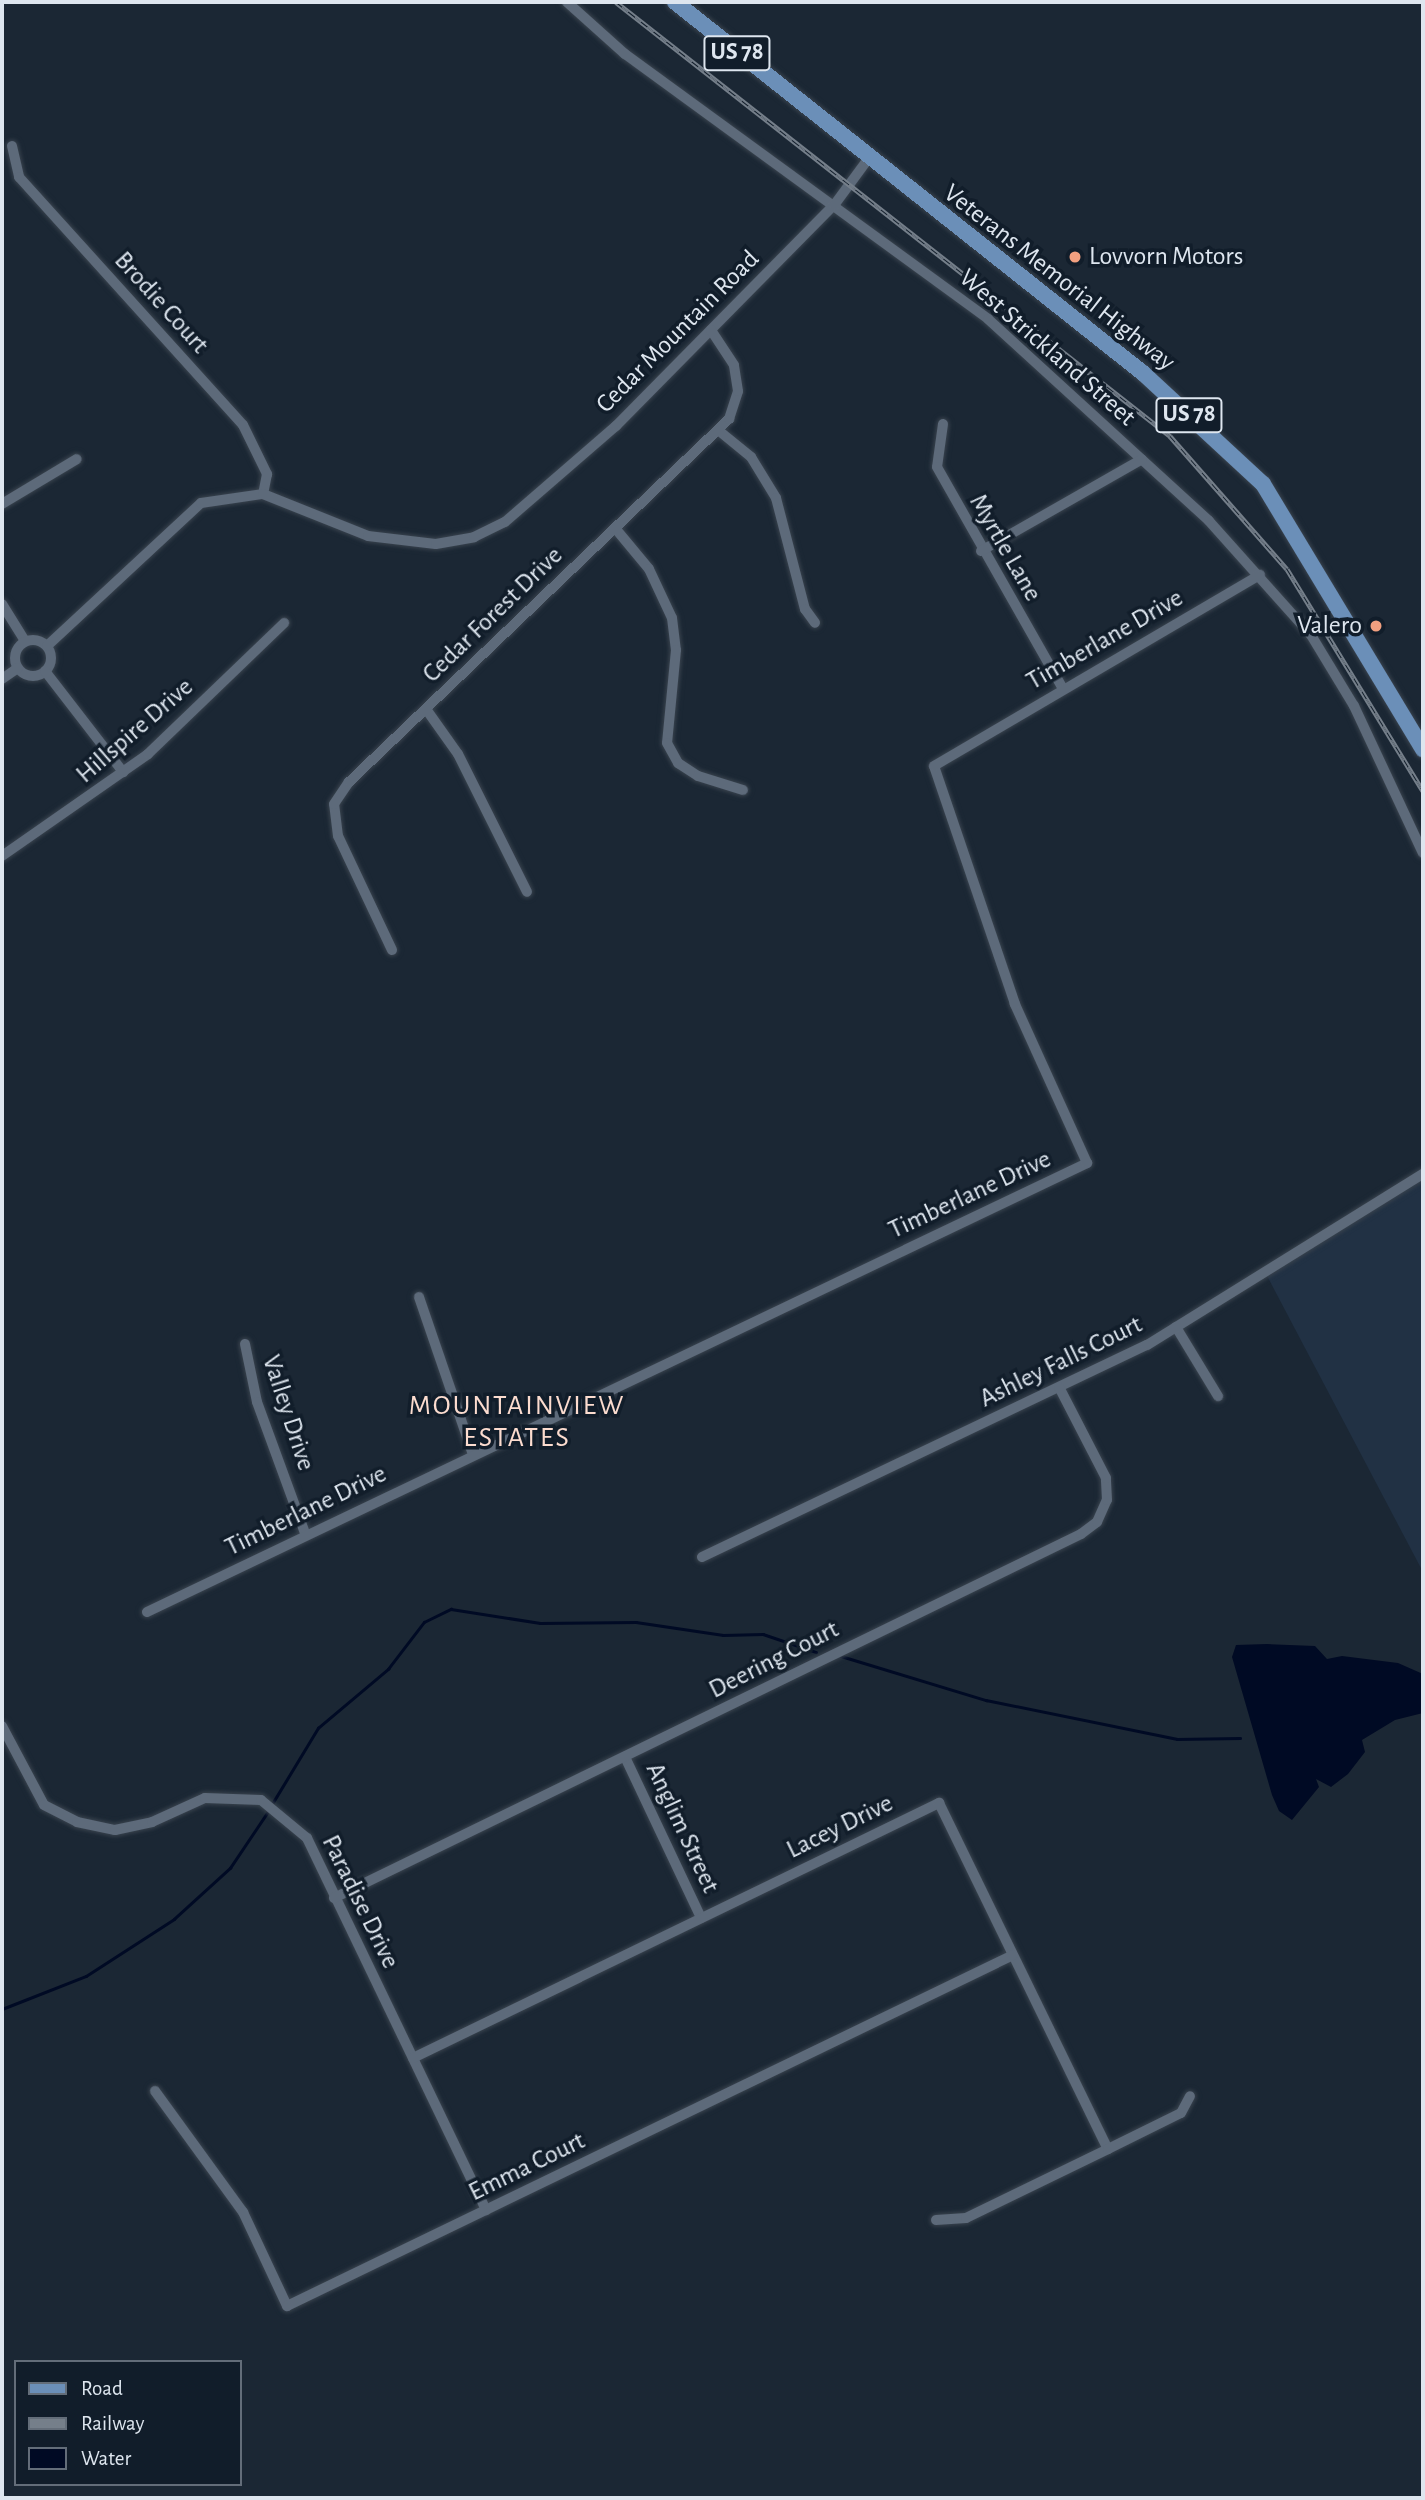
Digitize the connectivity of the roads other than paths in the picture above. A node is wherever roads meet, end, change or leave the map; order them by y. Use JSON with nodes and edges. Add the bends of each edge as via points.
{"nodes":[{"id":1,"x":567,"y":2,"type":"edge"},
{"id":2,"x":678,"y":3,"type":"edge"},
{"id":3,"x":12,"y":146,"type":"dead end"},
{"id":4,"x":868,"y":159,"type":"junction"},
{"id":5,"x":835,"y":204,"type":"junction"},
{"id":6,"x":711,"y":330,"type":"junction"},
{"id":7,"x":943,"y":424,"type":"dead end"},
{"id":8,"x":718,"y":429,"type":"junction"},
{"id":9,"x":77,"y":459,"type":"dead end"},
{"id":10,"x":1142,"y":459,"type":"junction"},
{"id":11,"x":263,"y":494,"type":"junction"},
{"id":12,"x":2,"y":504,"type":"edge"},
{"id":13,"x":615,"y":528,"type":"junction"},
{"id":14,"x":981,"y":551,"type":"junction"},
{"id":15,"x":1259,"y":575,"type":"junction"},
{"id":16,"x":2,"y":604,"type":"edge"},
{"id":17,"x":284,"y":623,"type":"dead end"},
{"id":18,"x":815,"y":623,"type":"dead end"},
{"id":19,"x":25,"y":641,"type":"junction"},
{"id":20,"x":47,"y":646,"type":"junction"},
{"id":21,"x":18,"y":668,"type":"junction"},
{"id":22,"x":45,"y":671,"type":"junction"},
{"id":23,"x":2,"y":679,"type":"edge"},
{"id":24,"x":1062,"y":687,"type":"junction"},
{"id":25,"x":426,"y":709,"type":"junction"},
{"id":26,"x":1423,"y":749,"type":"edge"},
{"id":27,"x":123,"y":772,"type":"junction"},
{"id":28,"x":743,"y":790,"type":"dead end"},
{"id":29,"x":1423,"y":853,"type":"edge"},
{"id":30,"x":2,"y":856,"type":"edge"},
{"id":31,"x":527,"y":892,"type":"dead end"},
{"id":32,"x":393,"y":950,"type":"dead end"},
{"id":33,"x":1423,"y":1174,"type":"edge"},
{"id":34,"x":419,"y":1297,"type":"dead end"},
{"id":35,"x":1176,"y":1327,"type":"junction"},
{"id":36,"x":245,"y":1344,"type":"dead end"},
{"id":37,"x":1059,"y":1387,"type":"junction"},
{"id":38,"x":1218,"y":1396,"type":"dead end"},
{"id":39,"x":473,"y":1455,"type":"junction"},
{"id":40,"x":305,"y":1533,"type":"junction"},
{"id":41,"x":702,"y":1558,"type":"dead end"},
{"id":42,"x":147,"y":1612,"type":"dead end"},
{"id":43,"x":2,"y":1726,"type":"edge"},
{"id":44,"x":625,"y":1757,"type":"junction"},
{"id":45,"x":334,"y":1898,"type":"junction"},
{"id":46,"x":701,"y":1918,"type":"junction"},
{"id":47,"x":1013,"y":1955,"type":"junction"},
{"id":48,"x":413,"y":2058,"type":"junction"},
{"id":49,"x":155,"y":2091,"type":"dead end"},
{"id":50,"x":1190,"y":2096,"type":"dead end"},
{"id":51,"x":1108,"y":2149,"type":"junction"},
{"id":52,"x":486,"y":2210,"type":"junction"},
{"id":53,"x":936,"y":2220,"type":"dead end"}],
"edges":[{"from":1,"to":5,"type":"street","name":"West Strickland Street","via":[[625,54]]},
{"from":2,"to":4,"type":"main road","name":"Veterans Memorial Highway","number":"US 78"},
{"from":3,"to":11,"type":"street","name":"Brodie Court","via":[[19,177],[243,425],[267,474]]},
{"from":4,"to":5,"type":"street","name":"Cedar Mountain Road"},
{"from":4,"to":26,"type":"main road","name":"Veterans Memorial Highway","number":"US 78","via":[[1143,373],[1263,484]]},
{"from":5,"to":6,"type":"street","name":"Cedar Mountain Road"},
{"from":5,"to":10,"type":"street","name":"West Strickland Street","via":[[988,319]]},
{"from":6,"to":8,"type":"street","name":"Cedar Forest Drive","via":[[734,365],[738,391],[729,419]]},
{"from":6,"to":11,"type":"street","name":"Cedar Mountain Road","via":[[616,426],[505,522],[474,537],[436,544],[386,541]]},
{"from":7,"to":14,"type":"street","name":"Myrtle Lane","via":[[937,467]]},
{"from":8,"to":13,"type":"street","name":"Cedar Forest Drive"},
{"from":8,"to":18,"type":"street","via":[[751,457],[776,498],[805,609]]},
{"from":9,"to":12,"type":"street"},
{"from":10,"to":14,"type":"street"},
{"from":10,"to":15,"type":"street","name":"West Strickland Street"},
{"from":11,"to":20,"type":"street","via":[[201,503]]},
{"from":13,"to":25,"type":"street","name":"Cedar Forest Drive"},
{"from":13,"to":28,"type":"street","via":[[649,569],[672,618],[676,650],[667,743],[678,763],[698,776]]},
{"from":14,"to":24,"type":"street","name":"Myrtle Lane"},
{"from":15,"to":24,"type":"street","name":"Timberlane Drive"},
{"from":15,"to":29,"type":"street","name":"West Strickland Street","via":[[1311,635],[1337,677]]},
{"from":16,"to":19,"type":"street"},
{"from":17,"to":27,"type":"street","name":"Hillspire Drive"},
{"from":19,"to":20,"type":"street"},
{"from":19,"to":21,"type":"street","via":[[15,653]]},
{"from":20,"to":22,"type":"street","via":[[51,662]]},
{"from":21,"to":22,"type":"street","via":[[28,675]]},
{"from":21,"to":23,"type":"street"},
{"from":22,"to":27,"type":"street"},
{"from":24,"to":39,"type":"street","name":"Timberlane Drive","via":[[934,766],[1015,1004],[1087,1163]]},
{"from":25,"to":31,"type":"street","via":[[458,754]]},
{"from":25,"to":32,"type":"street","name":"Cedar Forest Drive","via":[[334,804],[338,836]]},
{"from":27,"to":30,"type":"street","name":"Hillspire Drive"},
{"from":33,"to":35,"type":"street","name":"Ashley Falls Court"},
{"from":34,"to":39,"type":"street"},
{"from":35,"to":37,"type":"street","name":"Ashley Falls Court"},
{"from":35,"to":38,"type":"street"},
{"from":36,"to":40,"type":"street","name":"Valley Drive","via":[[257,1402]]},
{"from":37,"to":41,"type":"street","name":"Ashley Falls Court"},
{"from":37,"to":44,"type":"street","name":"Deering Court","via":[[1106,1479],[1107,1500],[1097,1522]]},
{"from":39,"to":40,"type":"street","name":"Timberlane Drive"},
{"from":40,"to":42,"type":"street","name":"Timberlane Drive"},
{"from":43,"to":45,"type":"street","name":"Paradise Drive","via":[[44,1805],[77,1822],[115,1830],[152,1822],[205,1798],[261,1800],[307,1838]]},
{"from":44,"to":45,"type":"street","name":"Deering Court"},
{"from":44,"to":46,"type":"street","name":"Anglim Street"},
{"from":45,"to":48,"type":"street","name":"Paradise Drive"},
{"from":46,"to":47,"type":"street","name":"Lacey Drive","via":[[939,1803]]},
{"from":46,"to":48,"type":"street","name":"Lacey Drive"},
{"from":47,"to":51,"type":"street","name":"Lacey Drive"},
{"from":47,"to":52,"type":"street","name":"Emma Court"},
{"from":48,"to":52,"type":"street","name":"Paradise Drive"},
{"from":49,"to":52,"type":"street","name":"Emma Court","via":[[243,2212],[286,2306]]},
{"from":50,"to":51,"type":"street","via":[[1181,2113]]},
{"from":51,"to":53,"type":"street","via":[[966,2218]]}]}
